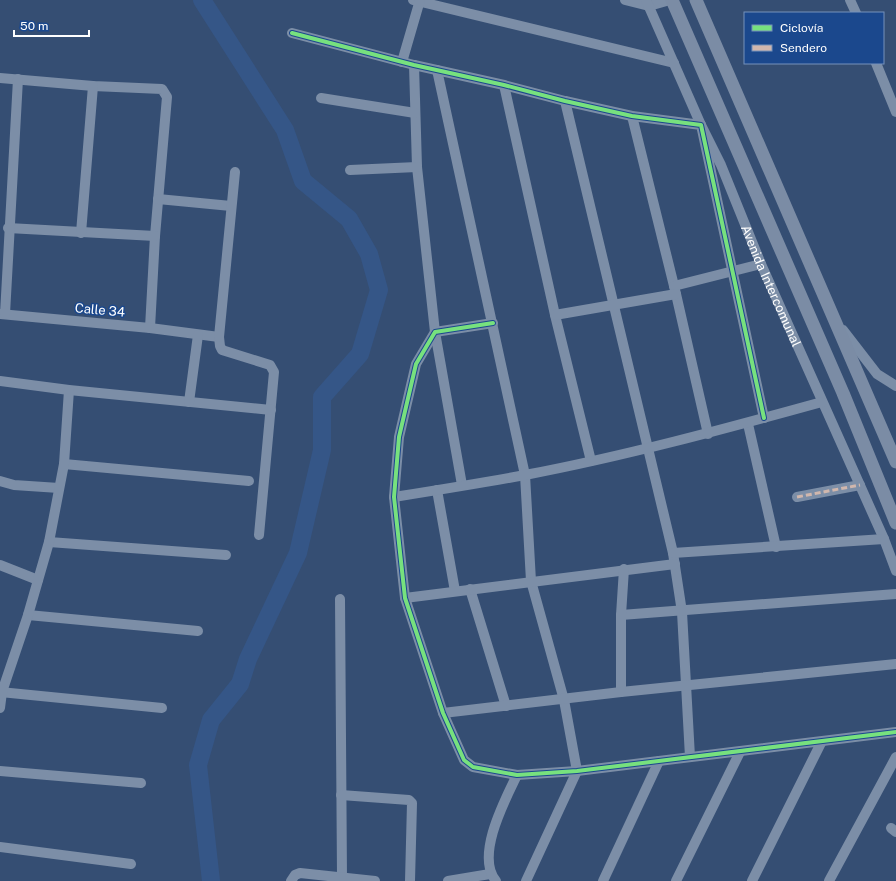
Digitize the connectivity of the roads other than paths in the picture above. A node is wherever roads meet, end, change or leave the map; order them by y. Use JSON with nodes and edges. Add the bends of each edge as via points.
{"nodes":[{"id":1,"x":417,"y":0,"type":"edge"},
{"id":2,"x":625,"y":0,"type":"edge"},
{"id":3,"x":671,"y":0,"type":"edge"},
{"id":4,"x":696,"y":0,"type":"edge"},
{"id":5,"x":850,"y":0,"type":"edge"},
{"id":6,"x":647,"y":3,"type":"edge"},
{"id":7,"x":856,"y":12,"type":"edge"},
{"id":8,"x":292,"y":33,"type":"dead end"},
{"id":9,"x":402,"y":62,"type":"junction"},
{"id":10,"x":674,"y":62,"type":"junction"},
{"id":11,"x":876,"y":64,"type":"edge"},
{"id":12,"x":414,"y":65,"type":"junction"},
{"id":13,"x":437,"y":70,"type":"junction"},
{"id":14,"x":0,"y":78,"type":"edge"},
{"id":15,"x":18,"y":79,"type":"junction"},
{"id":16,"x":504,"y":85,"type":"junction"},
{"id":17,"x":93,"y":86,"type":"junction"},
{"id":18,"x":321,"y":98,"type":"dead end"},
{"id":19,"x":565,"y":101,"type":"junction"},
{"id":20,"x":896,"y":112,"type":"edge"},
{"id":21,"x":415,"y":113,"type":"junction"},
{"id":22,"x":632,"y":116,"type":"junction"},
{"id":23,"x":701,"y":125,"type":"junction"},
{"id":24,"x":417,"y":168,"type":"junction"},
{"id":25,"x":350,"y":170,"type":"dead end"},
{"id":26,"x":235,"y":172,"type":"dead end"},
{"id":27,"x":158,"y":199,"type":"junction"},
{"id":28,"x":231,"y":206,"type":"junction"},
{"id":29,"x":8,"y":228,"type":"junction"},
{"id":30,"x":81,"y":233,"type":"junction"},
{"id":31,"x":155,"y":236,"type":"junction"},
{"id":32,"x":761,"y":264,"type":"junction"},
{"id":33,"x":732,"y":272,"type":"junction"},
{"id":34,"x":675,"y":290,"type":"junction"},
{"id":35,"x":615,"y":306,"type":"junction"},
{"id":36,"x":2,"y":314,"type":"edge"},
{"id":37,"x":555,"y":315,"type":"junction"},
{"id":38,"x":836,"y":322,"type":"junction"},
{"id":39,"x":493,"y":323,"type":"junction"},
{"id":40,"x":150,"y":328,"type":"junction"},
{"id":41,"x":435,"y":332,"type":"junction"},
{"id":42,"x":198,"y":335,"type":"junction"},
{"id":43,"x":219,"y":337,"type":"junction"},
{"id":44,"x":0,"y":380,"type":"edge"},
{"id":45,"x":896,"y":386,"type":"edge"},
{"id":46,"x":69,"y":390,"type":"junction"},
{"id":47,"x":188,"y":402,"type":"junction"},
{"id":48,"x":822,"y":402,"type":"junction"},
{"id":49,"x":271,"y":410,"type":"junction"},
{"id":50,"x":764,"y":418,"type":"junction"},
{"id":51,"x":748,"y":424,"type":"junction"},
{"id":52,"x":708,"y":434,"type":"junction"},
{"id":53,"x":648,"y":448,"type":"junction"},
{"id":54,"x":591,"y":461,"type":"junction"},
{"id":55,"x":896,"y":462,"type":"edge"},
{"id":56,"x":64,"y":464,"type":"junction"},
{"id":57,"x":525,"y":475,"type":"junction"},
{"id":58,"x":0,"y":481,"type":"edge"},
{"id":59,"x":250,"y":481,"type":"dead end"},
{"id":60,"x":462,"y":485,"type":"junction"},
{"id":61,"x":860,"y":485,"type":"junction"},
{"id":62,"x":59,"y":488,"type":"junction"},
{"id":63,"x":437,"y":490,"type":"junction"},
{"id":64,"x":394,"y":496,"type":"junction"},
{"id":65,"x":797,"y":497,"type":"dead end"},
{"id":66,"x":896,"y":523,"type":"edge"},
{"id":67,"x":259,"y":535,"type":"dead end"},
{"id":68,"x":884,"y":539,"type":"junction"},
{"id":69,"x":49,"y":542,"type":"junction"},
{"id":70,"x":776,"y":547,"type":"junction"},
{"id":71,"x":673,"y":553,"type":"junction"},
{"id":72,"x":226,"y":555,"type":"dead end"},
{"id":73,"x":675,"y":564,"type":"junction"},
{"id":74,"x":0,"y":565,"type":"edge"},
{"id":75,"x":624,"y":569,"type":"junction"},
{"id":76,"x":896,"y":571,"type":"edge"},
{"id":77,"x":38,"y":580,"type":"junction"},
{"id":78,"x":531,"y":581,"type":"junction"},
{"id":79,"x":470,"y":589,"type":"junction"},
{"id":80,"x":454,"y":591,"type":"junction"},
{"id":81,"x":896,"y":594,"type":"edge"},
{"id":82,"x":405,"y":598,"type":"junction"},
{"id":83,"x":340,"y":599,"type":"dead end"},
{"id":84,"x":682,"y":612,"type":"junction"},
{"id":85,"x":28,"y":615,"type":"junction"},
{"id":86,"x":621,"y":615,"type":"junction"},
{"id":87,"x":198,"y":631,"type":"dead end"},
{"id":88,"x":896,"y":664,"type":"edge"},
{"id":89,"x":686,"y":686,"type":"junction"},
{"id":90,"x":1,"y":692,"type":"edge"},
{"id":91,"x":621,"y":692,"type":"junction"},
{"id":92,"x":564,"y":700,"type":"junction"},
{"id":93,"x":506,"y":706,"type":"junction"},
{"id":94,"x":0,"y":708,"type":"edge"},
{"id":95,"x":162,"y":708,"type":"dead end"},
{"id":96,"x":443,"y":714,"type":"junction"},
{"id":97,"x":896,"y":732,"type":"edge"},
{"id":98,"x":820,"y":743,"type":"junction"},
{"id":99,"x":740,"y":752,"type":"junction"},
{"id":100,"x":690,"y":757,"type":"junction"},
{"id":101,"x":896,"y":757,"type":"edge"},
{"id":102,"x":659,"y":761,"type":"junction"},
{"id":103,"x":0,"y":771,"type":"edge"},
{"id":104,"x":577,"y":771,"type":"junction"},
{"id":105,"x":517,"y":775,"type":"junction"},
{"id":106,"x":141,"y":783,"type":"dead end"},
{"id":107,"x":341,"y":795,"type":"junction"},
{"id":108,"x":0,"y":847,"type":"edge"},
{"id":109,"x":131,"y":864,"type":"dead end"},
{"id":110,"x":342,"y":877,"type":"junction"},
{"id":111,"x":493,"y":878,"type":"edge"},
{"id":112,"x":357,"y":880,"type":"edge"},
{"id":113,"x":291,"y":881,"type":"edge"},
{"id":114,"x":375,"y":881,"type":"edge"},
{"id":115,"x":410,"y":881,"type":"edge"},
{"id":116,"x":448,"y":881,"type":"edge"},
{"id":117,"x":526,"y":881,"type":"edge"},
{"id":118,"x":603,"y":881,"type":"edge"},
{"id":119,"x":676,"y":881,"type":"edge"},
{"id":120,"x":752,"y":881,"type":"edge"},
{"id":121,"x":829,"y":881,"type":"edge"}],
"edges":[{"from":1,"to":9,"type":"street"},
{"from":1,"to":10,"type":"street"},
{"from":2,"to":6,"type":"street"},
{"from":3,"to":6,"type":"street"},
{"from":3,"to":66,"type":"main road","name":"Avenida Intercomunal","via":[[844,394]]},
{"from":4,"to":38,"type":"main road"},
{"from":5,"to":7,"type":"street"},
{"from":6,"to":10,"type":"street","name":"Avenida Intercomunal"},
{"from":8,"to":9,"type":"street"},
{"from":9,"to":12,"type":"street"},
{"from":10,"to":23,"type":"street","name":"Avenida Intercomunal"},
{"from":11,"to":20,"type":"street"},
{"from":12,"to":13,"type":"street"},
{"from":12,"to":21,"type":"street"},
{"from":13,"to":16,"type":"street"},
{"from":13,"to":39,"type":"street"},
{"from":14,"to":15,"type":"street"},
{"from":15,"to":17,"type":"street"},
{"from":15,"to":29,"type":"street"},
{"from":16,"to":19,"type":"street"},
{"from":16,"to":37,"type":"street"},
{"from":17,"to":27,"type":"street","via":[[162,89],[166,92]]},
{"from":17,"to":30,"type":"street"},
{"from":18,"to":21,"type":"street"},
{"from":19,"to":22,"type":"street"},
{"from":19,"to":35,"type":"street"},
{"from":21,"to":24,"type":"street"},
{"from":22,"to":23,"type":"street"},
{"from":22,"to":34,"type":"street"},
{"from":23,"to":32,"type":"street","name":"Avenida Intercomunal","via":[[721,165]]},
{"from":23,"to":33,"type":"street"},
{"from":24,"to":25,"type":"street"},
{"from":24,"to":41,"type":"street"},
{"from":26,"to":28,"type":"street"},
{"from":27,"to":28,"type":"street"},
{"from":27,"to":31,"type":"street"},
{"from":28,"to":43,"type":"street"},
{"from":29,"to":30,"type":"street"},
{"from":29,"to":36,"type":"street"},
{"from":30,"to":31,"type":"street"},
{"from":31,"to":40,"type":"street"},
{"from":32,"to":33,"type":"street"},
{"from":32,"to":48,"type":"street","name":"Avenida Intercomunal"},
{"from":33,"to":34,"type":"street"},
{"from":33,"to":50,"type":"street"},
{"from":34,"to":35,"type":"street"},
{"from":34,"to":52,"type":"street"},
{"from":35,"to":37,"type":"street"},
{"from":35,"to":53,"type":"street"},
{"from":36,"to":40,"type":"street","name":"Calle 34"},
{"from":37,"to":54,"type":"street"},
{"from":38,"to":45,"type":"street","via":[[877,374]]},
{"from":38,"to":55,"type":"main road"},
{"from":39,"to":41,"type":"street"},
{"from":39,"to":57,"type":"street"},
{"from":40,"to":42,"type":"street","name":"Calle 34"},
{"from":41,"to":60,"type":"street"},
{"from":41,"to":64,"type":"street","via":[[416,364],[399,437]]},
{"from":42,"to":43,"type":"street","name":"Calle 34"},
{"from":42,"to":47,"type":"street"},
{"from":43,"to":49,"type":"street","via":[[222,350],[273,368]]},
{"from":44,"to":46,"type":"street"},
{"from":46,"to":47,"type":"street"},
{"from":46,"to":56,"type":"street"},
{"from":47,"to":49,"type":"street"},
{"from":48,"to":50,"type":"street"},
{"from":48,"to":61,"type":"street","name":"Avenida Intercomunal"},
{"from":49,"to":67,"type":"street"},
{"from":50,"to":51,"type":"street"},
{"from":51,"to":52,"type":"street"},
{"from":51,"to":70,"type":"street"},
{"from":52,"to":53,"type":"street"},
{"from":53,"to":54,"type":"street"},
{"from":53,"to":71,"type":"street"},
{"from":54,"to":57,"type":"street"},
{"from":56,"to":59,"type":"street"},
{"from":56,"to":62,"type":"street"},
{"from":57,"to":60,"type":"street"},
{"from":57,"to":78,"type":"street"},
{"from":58,"to":62,"type":"street","via":[[14,485]]},
{"from":60,"to":63,"type":"street"},
{"from":61,"to":65,"type":"street"},
{"from":61,"to":68,"type":"street","name":"Avenida Intercomunal"},
{"from":62,"to":69,"type":"street"},
{"from":63,"to":64,"type":"street"},
{"from":63,"to":80,"type":"street"},
{"from":64,"to":82,"type":"street"},
{"from":68,"to":70,"type":"street"},
{"from":68,"to":76,"type":"street","name":"Avenida Intercomunal"},
{"from":69,"to":72,"type":"street"},
{"from":69,"to":77,"type":"street"},
{"from":70,"to":71,"type":"street"},
{"from":71,"to":73,"type":"street"},
{"from":73,"to":75,"type":"street"},
{"from":73,"to":84,"type":"street"},
{"from":74,"to":77,"type":"street"},
{"from":75,"to":78,"type":"street"},
{"from":75,"to":86,"type":"street"},
{"from":77,"to":85,"type":"street"},
{"from":78,"to":79,"type":"street"},
{"from":78,"to":92,"type":"street"},
{"from":79,"to":80,"type":"street"},
{"from":79,"to":93,"type":"street"},
{"from":80,"to":82,"type":"street"},
{"from":81,"to":84,"type":"street"},
{"from":82,"to":96,"type":"street"},
{"from":83,"to":107,"type":"street"},
{"from":84,"to":86,"type":"street"},
{"from":84,"to":89,"type":"street"},
{"from":85,"to":87,"type":"street"},
{"from":85,"to":90,"type":"street"},
{"from":86,"to":91,"type":"street"},
{"from":88,"to":89,"type":"street"},
{"from":89,"to":91,"type":"street"},
{"from":89,"to":100,"type":"street"},
{"from":90,"to":94,"type":"street"},
{"from":90,"to":95,"type":"street"},
{"from":91,"to":92,"type":"street"},
{"from":92,"to":93,"type":"street"},
{"from":92,"to":104,"type":"street"},
{"from":93,"to":96,"type":"street"},
{"from":96,"to":105,"type":"street","via":[[464,760],[473,767]]},
{"from":97,"to":98,"type":"street"},
{"from":98,"to":99,"type":"street"},
{"from":98,"to":120,"type":"street"},
{"from":99,"to":100,"type":"street"},
{"from":99,"to":119,"type":"street"},
{"from":100,"to":102,"type":"street"},
{"from":101,"to":121,"type":"street"},
{"from":102,"to":104,"type":"street"},
{"from":102,"to":118,"type":"street"},
{"from":103,"to":106,"type":"street"},
{"from":104,"to":105,"type":"street"},
{"from":104,"to":117,"type":"street"},
{"from":105,"to":111,"type":"street","via":[[498,815],[490,843]]},
{"from":107,"to":110,"type":"street"},
{"from":107,"to":115,"type":"street","via":[[409,800],[412,804]]},
{"from":108,"to":109,"type":"street"},
{"from":110,"to":112,"type":"street"},
{"from":110,"to":113,"type":"street","via":[[300,874],[295,875]]},
{"from":111,"to":116,"type":"street"},
{"from":112,"to":114,"type":"street"}]}
